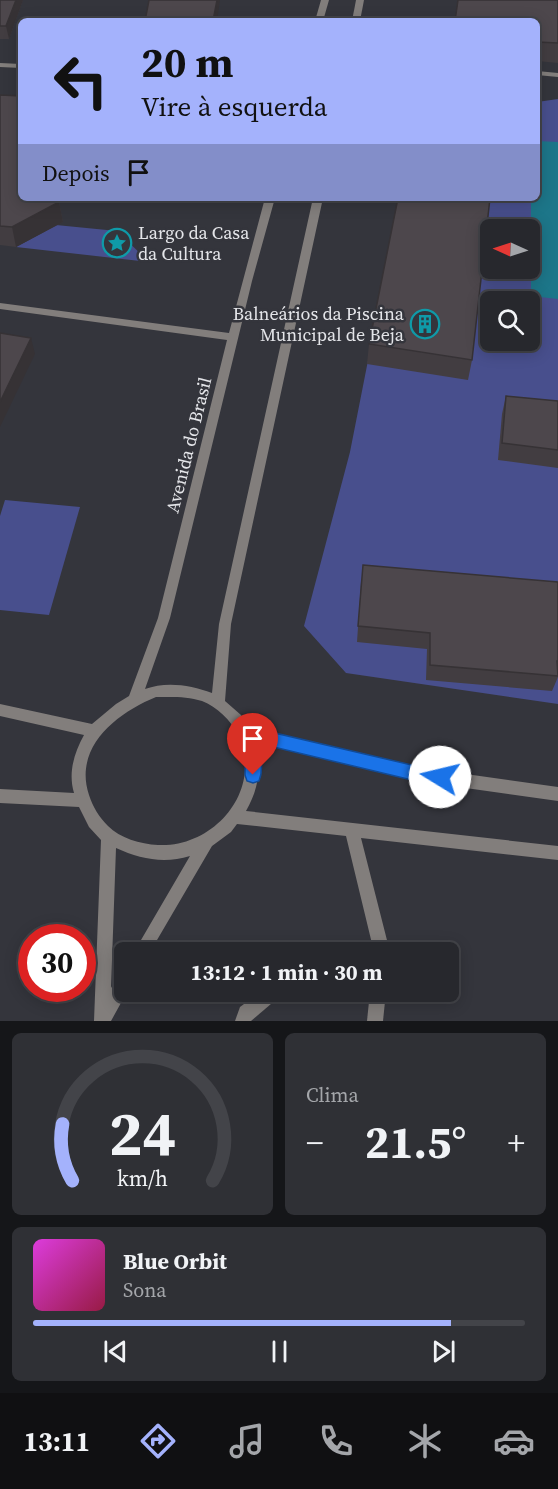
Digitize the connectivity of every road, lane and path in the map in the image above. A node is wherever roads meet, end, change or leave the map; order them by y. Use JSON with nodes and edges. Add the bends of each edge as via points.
{"nodes":[{"id":1,"x":325,"y":0,"type":"edge"},
{"id":2,"x":360,"y":0,"type":"edge"},
{"id":3,"x":320,"y":18,"type":"edge"},
{"id":4,"x":357,"y":18,"type":"edge"},
{"id":5,"x":0,"y":66,"type":"edge"},
{"id":6,"x":18,"y":66,"type":"edge"},
{"id":7,"x":540,"y":74,"type":"edge"},
{"id":8,"x":558,"y":75,"type":"edge"},
{"id":9,"x":269,"y":201,"type":"edge"},
{"id":10,"x":317,"y":201,"type":"edge"},
{"id":11,"x":0,"y":306,"type":"edge"},
{"id":12,"x":234,"y":337,"type":"junction"},
{"id":13,"x":135,"y":698,"type":"junction"},
{"id":14,"x":218,"y":703,"type":"junction"},
{"id":15,"x":0,"y":711,"type":"edge"},
{"id":16,"x":94,"y":731,"type":"junction"},
{"id":17,"x":245,"y":733,"type":"junction"},
{"id":18,"x":558,"y":794,"type":"edge"},
{"id":19,"x":0,"y":796,"type":"edge"},
{"id":20,"x":83,"y":800,"type":"junction"},
{"id":21,"x":236,"y":817,"type":"junction"},
{"id":22,"x":352,"y":830,"type":"junction"},
{"id":23,"x":109,"y":837,"type":"junction"},
{"id":24,"x":206,"y":842,"type":"junction"},
{"id":25,"x":558,"y":853,"type":"edge"},
{"id":26,"x":148,"y":942,"type":"edge"},
{"id":27,"x":380,"y":942,"type":"edge"},
{"id":28,"x":114,"y":1000,"type":"edge"},
{"id":29,"x":260,"y":1002,"type":"edge"},
{"id":30,"x":377,"y":1002,"type":"edge"},
{"id":31,"x":102,"y":1021,"type":"edge"},
{"id":32,"x":243,"y":1021,"type":"edge"},
{"id":33,"x":375,"y":1021,"type":"edge"}],
"edges":[{"from":1,"to":3,"type":"street"},
{"from":2,"to":4,"type":"street"},
{"from":5,"to":6,"type":"street"},
{"from":7,"to":8,"type":"street"},
{"from":9,"to":12,"type":"street","name":"Avenida do Brasil"},
{"from":10,"to":14,"type":"street","via":[[225,624]]},
{"from":11,"to":12,"type":"street"},
{"from":12,"to":13,"type":"street","name":"Avenida do Brasil","via":[[164,618]]},
{"from":13,"to":14,"type":"street","via":[[177,691],[199,694]]},
{"from":13,"to":16,"type":"street","via":[[112,711]]},
{"from":14,"to":17,"type":"street","via":[[234,716]]},
{"from":15,"to":16,"type":"street"},
{"from":16,"to":20,"type":"street","via":[[83,753],[79,776]]},
{"from":17,"to":18,"type":"street","via":[[416,774]]},
{"from":17,"to":21,"type":"street","via":[[253,753],[253,775],[248,797]]},
{"from":19,"to":20,"type":"street"},
{"from":20,"to":23,"type":"street","via":[[93,821]]},
{"from":21,"to":22,"type":"street"},
{"from":21,"to":24,"type":"street"},
{"from":22,"to":25,"type":"street"},
{"from":22,"to":27,"type":"street"},
{"from":23,"to":24,"type":"street","via":[[131,849],[155,854],[182,851]]},
{"from":23,"to":31,"type":"street"},
{"from":24,"to":26,"type":"street"},
{"from":28,"to":31,"type":"street"},
{"from":29,"to":32,"type":"street","via":[[246,1013]]},
{"from":30,"to":33,"type":"street"}]}
